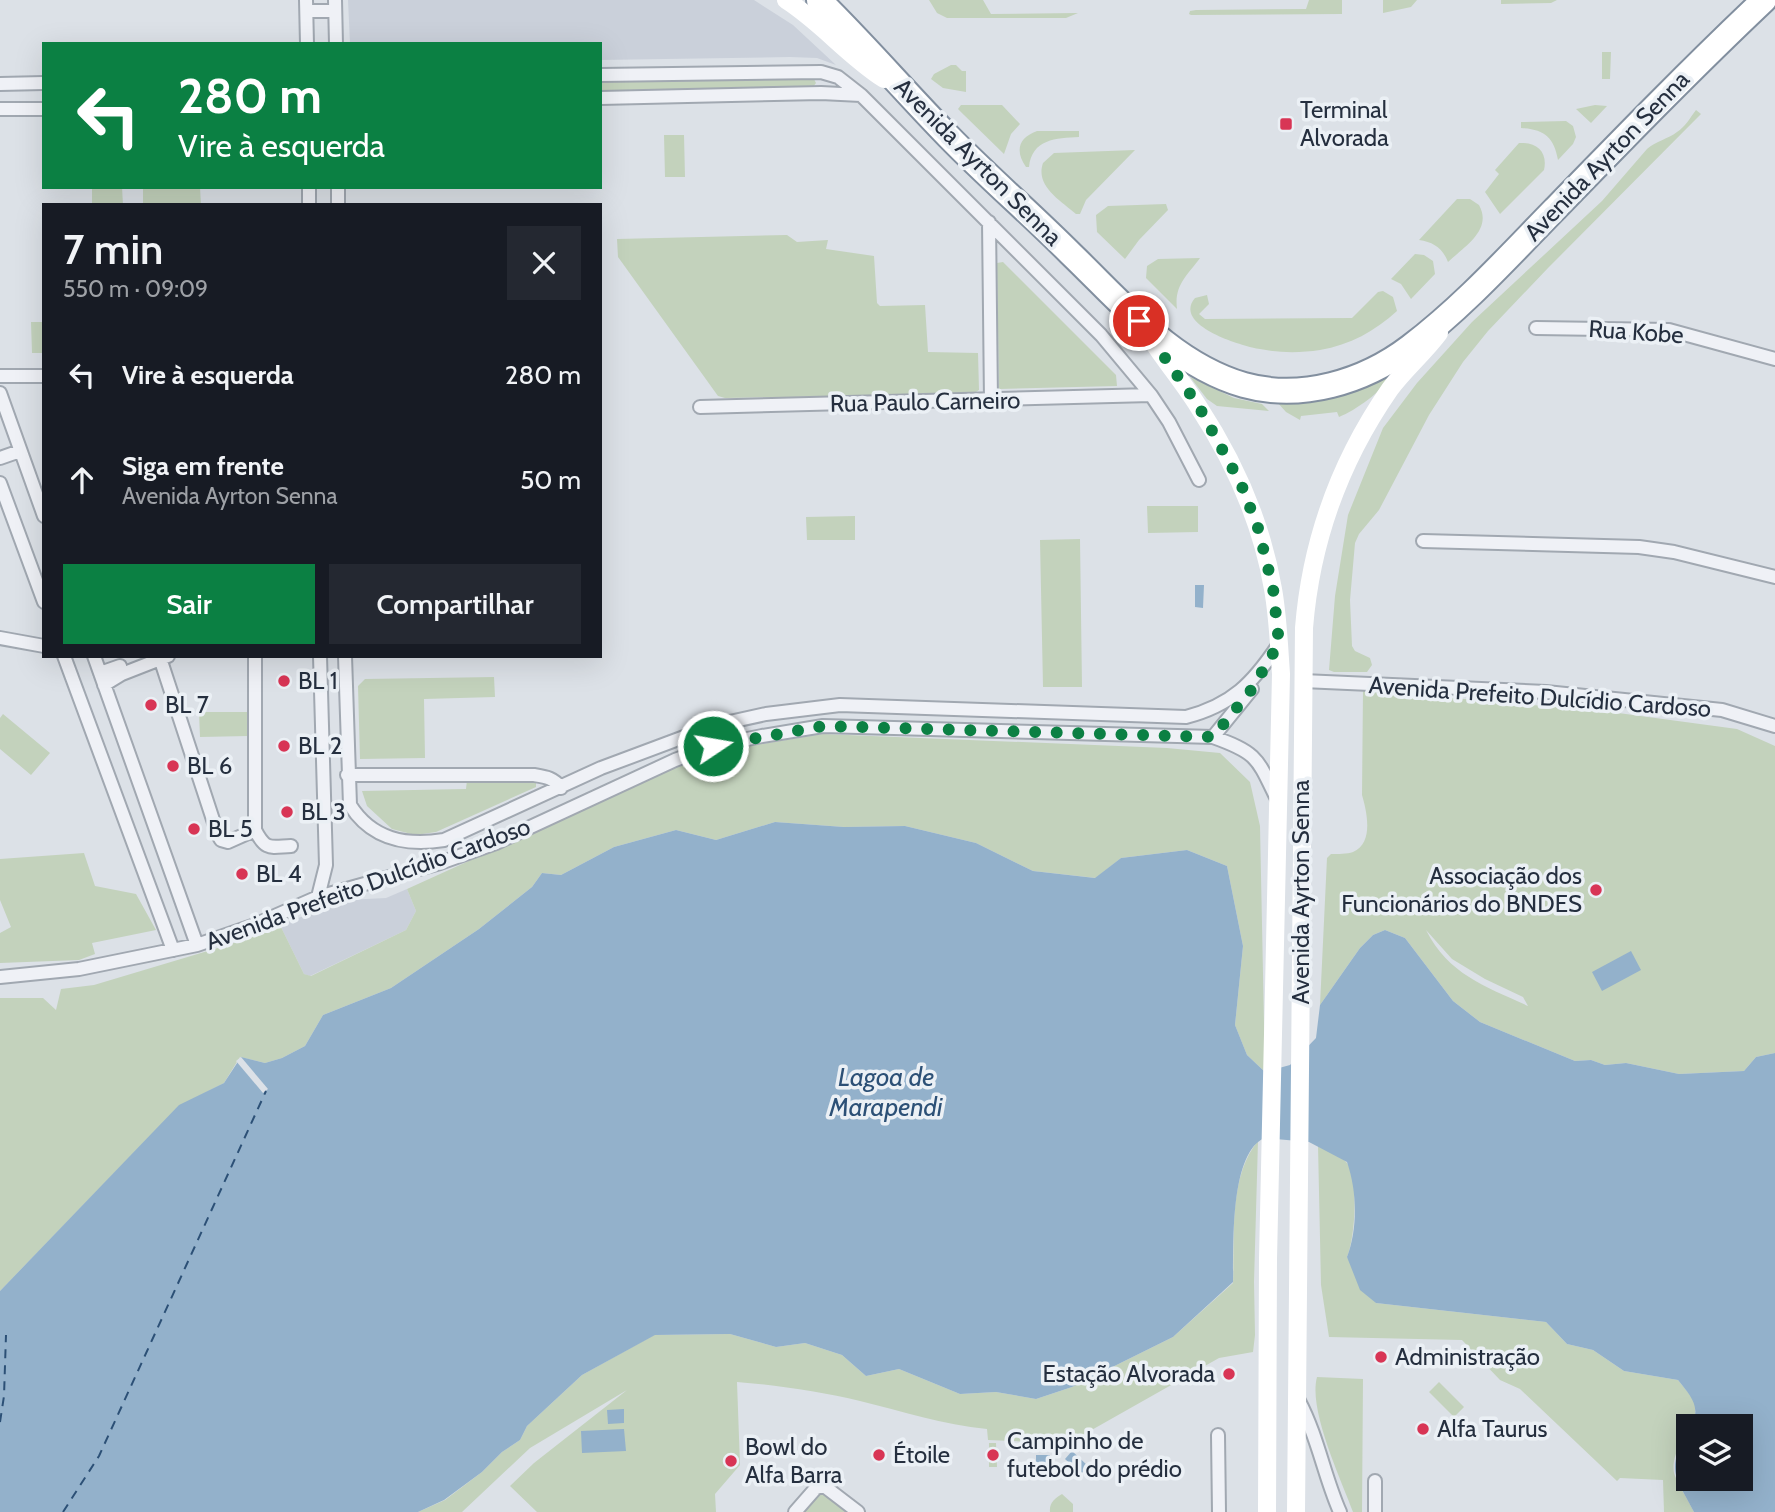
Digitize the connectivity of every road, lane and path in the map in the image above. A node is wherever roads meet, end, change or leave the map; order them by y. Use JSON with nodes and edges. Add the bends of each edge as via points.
{"nodes":[{"id":1,"x":786,"y":0,"type":"edge"},
{"id":2,"x":819,"y":0,"type":"edge"},
{"id":3,"x":1764,"y":0,"type":"edge"},
{"id":4,"x":307,"y":6,"type":"edge"},
{"id":5,"x":335,"y":6,"type":"edge"},
{"id":6,"x":307,"y":42,"type":"edge"},
{"id":7,"x":336,"y":42,"type":"edge"},
{"id":8,"x":821,"y":72,"type":"junction"},
{"id":9,"x":602,"y":75,"type":"edge"},
{"id":10,"x":0,"y":83,"type":"edge"},
{"id":11,"x":42,"y":83,"type":"edge"},
{"id":12,"x":899,"y":85,"type":"junction"},
{"id":13,"x":821,"y":93,"type":"junction"},
{"id":14,"x":861,"y":95,"type":"junction"},
{"id":15,"x":602,"y":98,"type":"edge"},
{"id":16,"x":0,"y":109,"type":"edge"},
{"id":17,"x":42,"y":109,"type":"edge"},
{"id":18,"x":989,"y":222,"type":"junction"},
{"id":19,"x":1452,"y":312,"type":"junction"},
{"id":20,"x":1139,"y":321,"type":"junction"},
{"id":21,"x":1535,"y":328,"type":"dead end"},
{"id":22,"x":1775,"y":359,"type":"edge"},
{"id":23,"x":0,"y":376,"type":"edge"},
{"id":24,"x":42,"y":376,"type":"edge"},
{"id":25,"x":0,"y":393,"type":"edge"},
{"id":26,"x":1151,"y":395,"type":"junction"},
{"id":27,"x":990,"y":401,"type":"junction"},
{"id":28,"x":700,"y":407,"type":"dead end"},
{"id":29,"x":20,"y":451,"type":"junction"},
{"id":30,"x":0,"y":458,"type":"edge"},
{"id":31,"x":1199,"y":480,"type":"dead end"},
{"id":32,"x":0,"y":483,"type":"edge"},
{"id":33,"x":42,"y":511,"type":"edge"},
{"id":34,"x":1423,"y":541,"type":"dead end"},
{"id":35,"x":1775,"y":577,"type":"edge"},
{"id":36,"x":42,"y":597,"type":"edge"},
{"id":37,"x":0,"y":638,"type":"edge"},
{"id":38,"x":1279,"y":643,"type":"junction"},
{"id":39,"x":42,"y":646,"type":"edge"},
{"id":40,"x":65,"y":658,"type":"edge"},
{"id":41,"x":95,"y":658,"type":"edge"},
{"id":42,"x":162,"y":658,"type":"edge"},
{"id":43,"x":164,"y":658,"type":"edge"},
{"id":44,"x":255,"y":658,"type":"edge"},
{"id":45,"x":320,"y":658,"type":"edge"},
{"id":46,"x":345,"y":658,"type":"edge"},
{"id":47,"x":120,"y":666,"type":"dead end"},
{"id":48,"x":1260,"y":672,"type":"junction"},
{"id":49,"x":102,"y":679,"type":"junction"},
{"id":50,"x":1303,"y":681,"type":"junction"},
{"id":51,"x":1775,"y":726,"type":"edge"},
{"id":52,"x":1213,"y":737,"type":"junction"},
{"id":53,"x":347,"y":775,"type":"junction"},
{"id":54,"x":561,"y":788,"type":"junction"},
{"id":55,"x":1277,"y":800,"type":"junction"},
{"id":56,"x":254,"y":830,"type":"junction"},
{"id":57,"x":291,"y":846,"type":"dead end"},
{"id":58,"x":318,"y":897,"type":"junction"},
{"id":59,"x":197,"y":945,"type":"junction"},
{"id":60,"x":173,"y":950,"type":"junction"},
{"id":61,"x":0,"y":977,"type":"edge"},
{"id":62,"x":1298,"y":1400,"type":"junction"},
{"id":63,"x":1218,"y":1435,"type":"dead end"},
{"id":64,"x":1376,"y":1481,"type":"dead end"},
{"id":65,"x":795,"y":1512,"type":"edge"},
{"id":66,"x":858,"y":1512,"type":"edge"},
{"id":67,"x":1219,"y":1512,"type":"edge"},
{"id":68,"x":1267,"y":1512,"type":"edge"},
{"id":69,"x":1296,"y":1512,"type":"edge"},
{"id":70,"x":1340,"y":1512,"type":"edge"},
{"id":71,"x":1375,"y":1512,"type":"edge"}],
"edges":[{"from":1,"to":12,"type":"main road","via":[[869,69]]},
{"from":2,"to":12,"type":"highway","name":"Avenida Ayrton Senna"},
{"from":3,"to":19,"type":"highway","name":"Avenida Ayrton Senna"},
{"from":4,"to":5,"type":"street"},
{"from":4,"to":6,"type":"street"},
{"from":5,"to":7,"type":"street"},
{"from":8,"to":9,"type":"street"},
{"from":8,"to":13,"type":"street"},
{"from":8,"to":14,"type":"street"},
{"from":10,"to":11,"type":"street"},
{"from":12,"to":20,"type":"highway","name":"Avenida Ayrton Senna"},
{"from":13,"to":14,"type":"street"},
{"from":13,"to":15,"type":"street"},
{"from":14,"to":18,"type":"street"},
{"from":16,"to":17,"type":"street"},
{"from":18,"to":26,"type":"street","via":[[1101,335]]},
{"from":18,"to":27,"type":"street"},
{"from":19,"to":20,"type":"highway","name":"Avenida Ayrton Senna","via":[[1379,367],[1339,383],[1298,390],[1260,388],[1228,379],[1185,357]]},
{"from":19,"to":50,"type":"main road","name":"Avenida Ayrton Senna","via":[[1391,388],[1333,494],[1307,593]]},
{"from":20,"to":38,"type":"main road","name":"Avenida Ayrton Senna","via":[[1198,405],[1241,484],[1273,588]]},
{"from":21,"to":22,"type":"street","name":"Rua Kobe","via":[[1670,330]]},
{"from":23,"to":24,"type":"street"},
{"from":25,"to":29,"type":"street"},
{"from":26,"to":27,"type":"street","name":"Rua Paulo Carneiro"},
{"from":26,"to":31,"type":"street"},
{"from":27,"to":28,"type":"street","name":"Rua Paulo Carneiro"},
{"from":29,"to":30,"type":"street"},
{"from":29,"to":33,"type":"street"},
{"from":32,"to":36,"type":"street"},
{"from":34,"to":35,"type":"street","via":[[1639,547]]},
{"from":37,"to":39,"type":"street"},
{"from":38,"to":48,"type":"street","name":"Avenida Prefeito Dulcídio Cardoso"},
{"from":38,"to":55,"type":"main road","name":"Avenida Ayrton Senna"},
{"from":40,"to":60,"type":"street"},
{"from":41,"to":49,"type":"street"},
{"from":42,"to":49,"type":"street"},
{"from":43,"to":56,"type":"street","via":[[218,835],[228,842]]},
{"from":44,"to":56,"type":"street"},
{"from":45,"to":58,"type":"street","via":[[326,864]]},
{"from":46,"to":53,"type":"street"},
{"from":47,"to":49,"type":"street"},
{"from":48,"to":52,"type":"street"},
{"from":48,"to":54,"type":"street","name":"Avenida Prefeito Dulcídio Cardoso","via":[[1220,706],[1185,717],[840,705],[766,714],[716,725]]},
{"from":49,"to":59,"type":"street"},
{"from":50,"to":51,"type":"street","name":"Avenida Prefeito Dulcídio Cardoso","via":[[1546,692],[1722,710]]},
{"from":50,"to":62,"type":"main road","name":"Avenida Ayrton Senna"},
{"from":52,"to":55,"type":"street","name":"Avenida Prefeito Dulcídio Cardoso","via":[[1252,755]]},
{"from":52,"to":58,"type":"street","name":"Avenida Prefeito Dulcídio Cardoso","via":[[823,726],[762,736],[713,746],[675,761],[496,843]]},
{"from":53,"to":54,"type":"street","via":[[534,775],[550,778]]},
{"from":53,"to":54,"type":"street","name":"Avenida Prefeito Dulcídio Cardoso","via":[[350,806],[358,818],[384,836],[420,844],[444,840]]},
{"from":55,"to":68,"type":"main road","name":"Avenida Ayrton Senna"},
{"from":56,"to":57,"type":"street","via":[[266,847]]},
{"from":58,"to":59,"type":"street","name":"Avenida Prefeito Dulcídio Cardoso"},
{"from":59,"to":60,"type":"street","name":"Avenida Prefeito Dulcídio Cardoso"},
{"from":60,"to":61,"type":"street","name":"Avenida Prefeito Dulcídio Cardoso","via":[[79,969]]},
{"from":62,"to":69,"type":"main road","name":"Avenida Ayrton Senna"},
{"from":62,"to":70,"type":"street"},
{"from":63,"to":67,"type":"street"},
{"from":64,"to":71,"type":"street"},
{"from":65,"to":66,"type":"street","via":[[816,1488],[824,1486]]}]}
